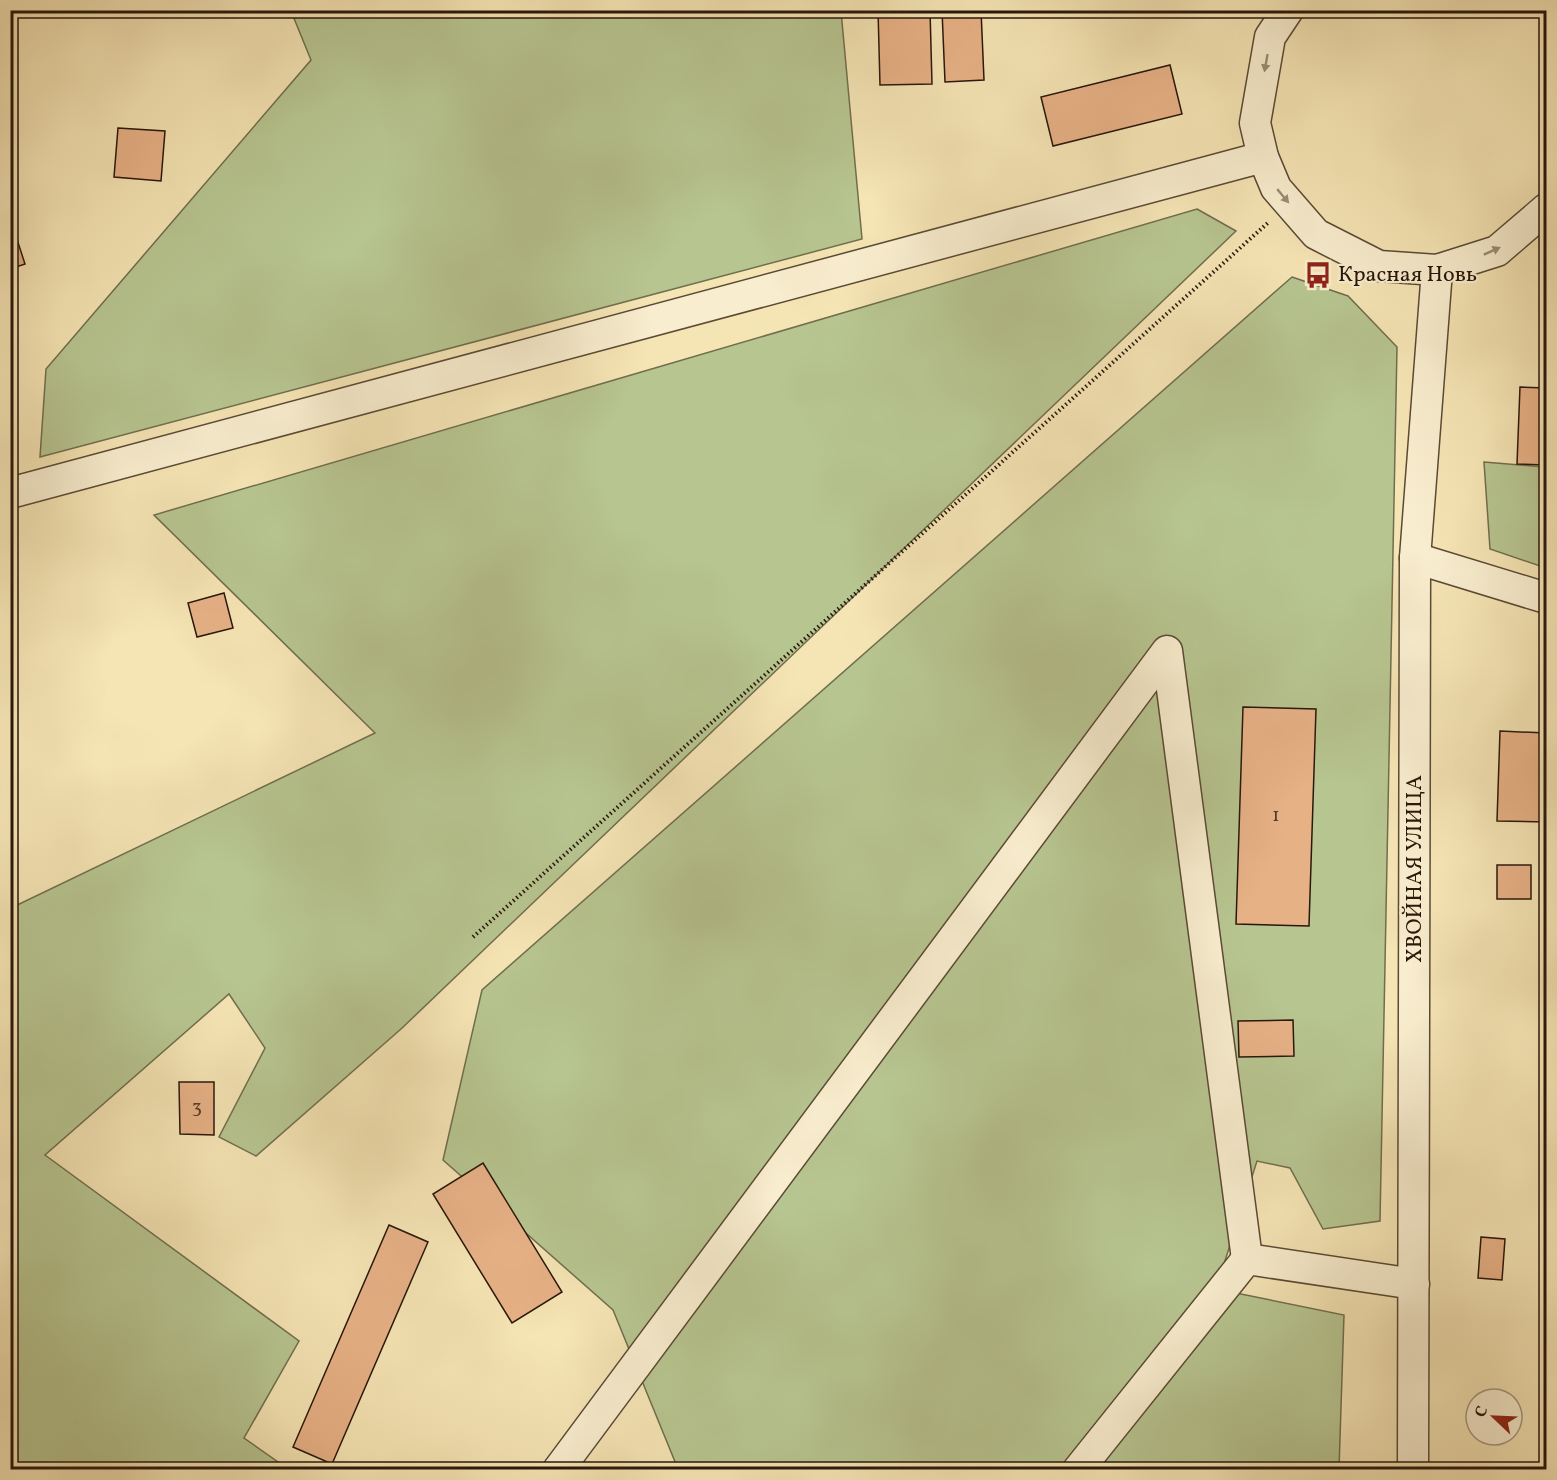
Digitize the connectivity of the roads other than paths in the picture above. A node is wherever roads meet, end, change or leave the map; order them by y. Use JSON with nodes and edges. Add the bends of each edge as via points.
{"nodes":[{"id":1,"x":1288,"y":10,"type":"edge"},
{"id":2,"x":1263,"y":157,"type":"junction"},
{"id":3,"x":1546,"y":209,"type":"edge"},
{"id":4,"x":1437,"y":270,"type":"junction"},
{"id":5,"x":10,"y":492,"type":"edge"},
{"id":6,"x":1415,"y":558,"type":"junction"},
{"id":7,"x":1546,"y":598,"type":"edge"},
{"id":8,"x":1247,"y":1259,"type":"junction"},
{"id":9,"x":1414,"y":1284,"type":"junction"},
{"id":10,"x":558,"y":1470,"type":"edge"},
{"id":11,"x":1078,"y":1470,"type":"edge"},
{"id":12,"x":1413,"y":1470,"type":"edge"}],
"edges":[{"from":1,"to":2,"type":"street","one_way":true,"via":[[1270,37],[1256,123]]},
{"from":2,"to":4,"type":"street","one_way":true,"via":[[1276,188],[1316,234],[1379,266]]},
{"from":2,"to":5,"type":"street"},
{"from":4,"to":3,"type":"street","one_way":true,"via":[[1497,251]]},
{"from":4,"to":6,"type":"street","name":"ХВОЙНАЯ УЛИЦА"},
{"from":6,"to":7,"type":"street"},
{"from":6,"to":9,"type":"street","name":"ХВОЙНАЯ УЛИЦА"},
{"from":8,"to":9,"type":"street"},
{"from":8,"to":10,"type":"street","via":[[1167,651]]},
{"from":8,"to":11,"type":"street"},
{"from":9,"to":12,"type":"street","name":"ХВОЙНАЯ УЛИЦА"}]}
